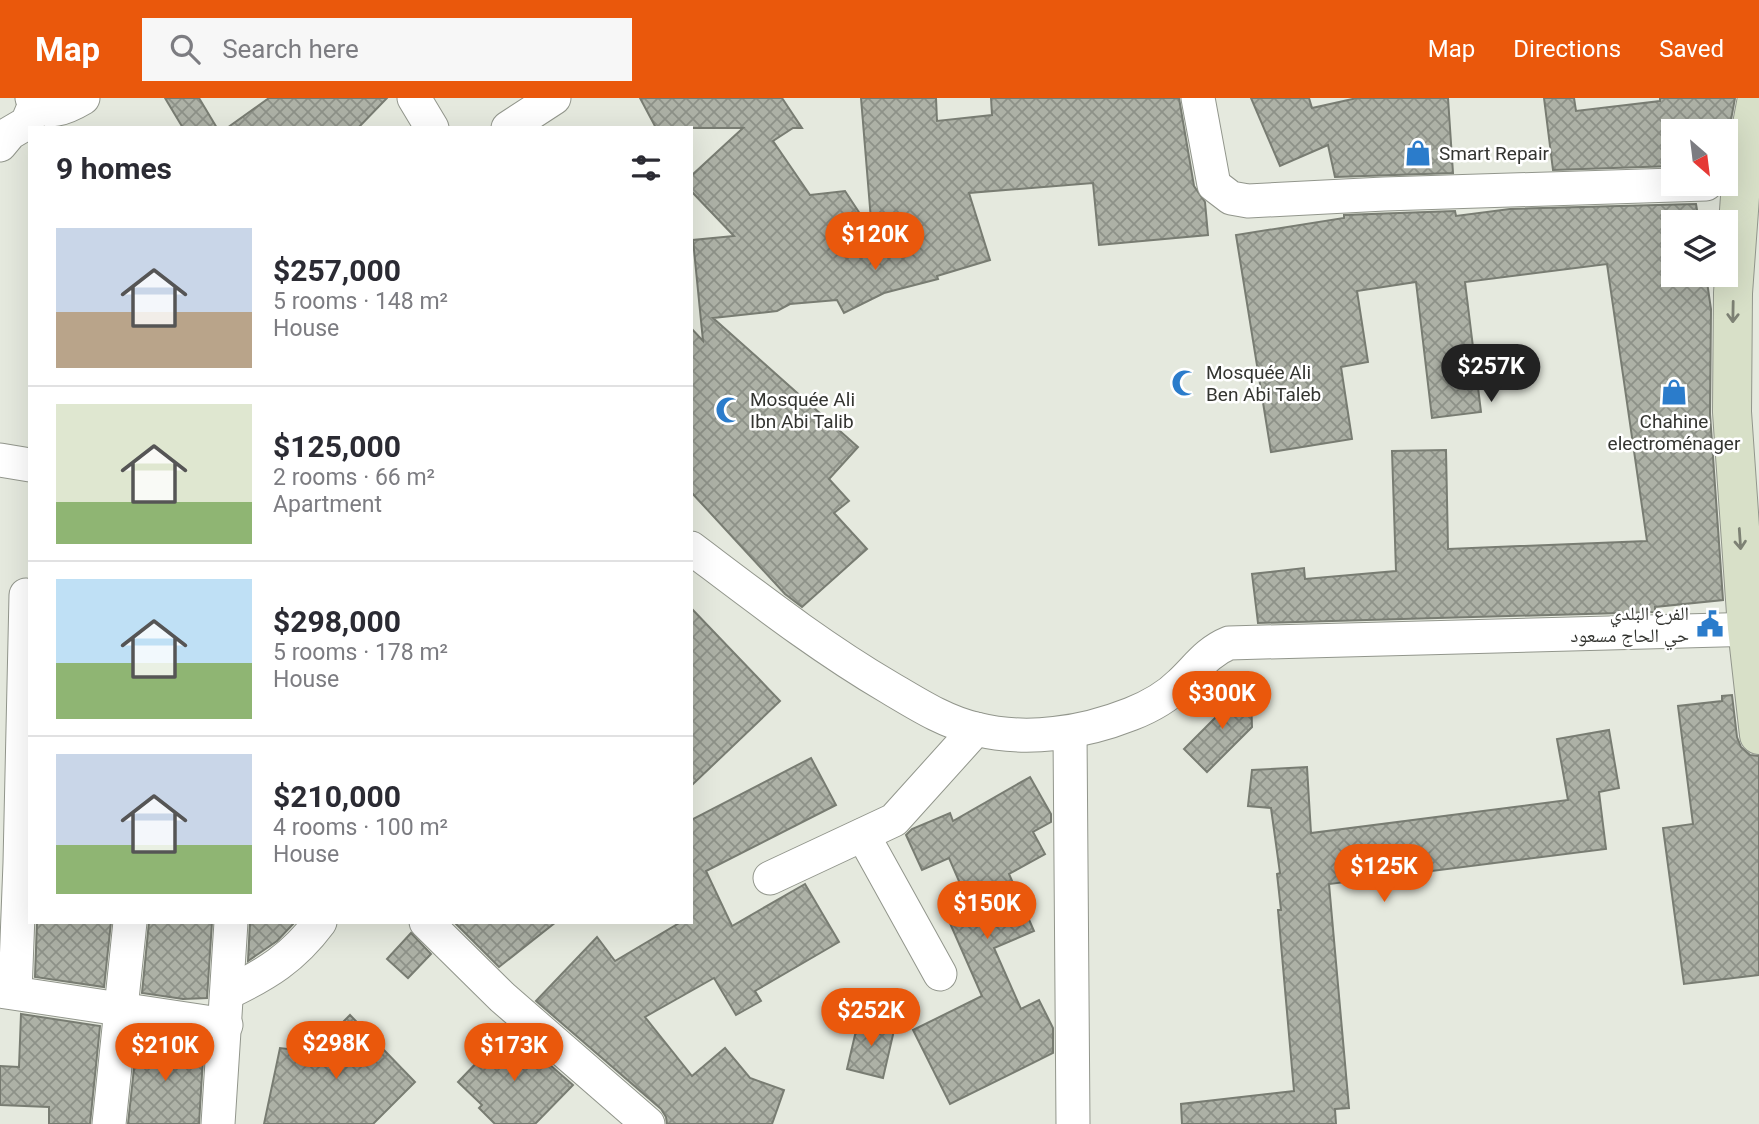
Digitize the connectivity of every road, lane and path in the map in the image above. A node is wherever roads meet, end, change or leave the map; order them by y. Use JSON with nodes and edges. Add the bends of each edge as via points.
{"nodes":[{"id":1,"x":83,"y":98,"type":"edge"},
{"id":2,"x":414,"y":98,"type":"edge"},
{"id":3,"x":554,"y":98,"type":"edge"},
{"id":4,"x":1198,"y":98,"type":"edge"},
{"id":5,"x":1757,"y":98,"type":"edge"},
{"id":6,"x":34,"y":101,"type":"edge"},
{"id":7,"x":431,"y":126,"type":"edge"},
{"id":8,"x":511,"y":126,"type":"edge"},
{"id":9,"x":0,"y":145,"type":"edge"},
{"id":10,"x":1738,"y":147,"type":"edge"},
{"id":11,"x":1661,"y":185,"type":"edge"},
{"id":12,"x":1725,"y":196,"type":"edge"},
{"id":13,"x":0,"y":460,"type":"edge"},
{"id":14,"x":28,"y":465,"type":"edge"},
{"id":15,"x":693,"y":549,"type":"edge"},
{"id":16,"x":26,"y":595,"type":"dead end"},
{"id":17,"x":1753,"y":629,"type":"edge"},
{"id":18,"x":976,"y":729,"type":"junction"},
{"id":19,"x":1070,"y":733,"type":"junction"},
{"id":20,"x":1759,"y":735,"type":"edge"},
{"id":21,"x":863,"y":835,"type":"junction"},
{"id":22,"x":770,"y":878,"type":"dead end"},
{"id":23,"x":130,"y":924,"type":"edge"},
{"id":24,"x":231,"y":924,"type":"edge"},
{"id":25,"x":318,"y":924,"type":"edge"},
{"id":26,"x":428,"y":924,"type":"edge"},
{"id":27,"x":940,"y":974,"type":"dead end"},
{"id":28,"x":7,"y":991,"type":"edge"},
{"id":29,"x":120,"y":1009,"type":"junction"},
{"id":30,"x":227,"y":1009,"type":"junction"},
{"id":31,"x":109,"y":1124,"type":"edge"},
{"id":32,"x":218,"y":1124,"type":"edge"},
{"id":33,"x":649,"y":1124,"type":"edge"},
{"id":34,"x":1073,"y":1124,"type":"edge"}],
"edges":[{"from":1,"to":6,"type":"street","via":[[57,110]]},
{"from":2,"to":7,"type":"street"},
{"from":3,"to":8,"type":"street"},
{"from":4,"to":11,"type":"street","via":[[1214,185],[1231,198],[1248,201]]},
{"from":5,"to":10,"type":"main road"},
{"from":6,"to":9,"type":"street","via":[[27,123]]},
{"from":12,"to":17,"type":"main road","one_way":true,"via":[[1733,293],[1732,412]]},
{"from":13,"to":14,"type":"street"},
{"from":15,"to":18,"type":"street","via":[[867,674],[936,715]]},
{"from":16,"to":28,"type":"street","via":[[20,863]]},
{"from":17,"to":19,"type":"street","via":[[1228,643],[1216,648],[1164,697],[1132,714]]},
{"from":17,"to":20,"type":"main road"},
{"from":18,"to":19,"type":"street","via":[[1023,735]]},
{"from":18,"to":21,"type":"street","via":[[894,820]]},
{"from":19,"to":34,"type":"street"},
{"from":21,"to":22,"type":"street"},
{"from":21,"to":27,"type":"street"},
{"from":23,"to":29,"type":"street"},
{"from":24,"to":30,"type":"street"},
{"from":25,"to":30,"type":"street","via":[[286,959]]},
{"from":26,"to":33,"type":"street","via":[[502,997]]},
{"from":28,"to":29,"type":"street"},
{"from":29,"to":30,"type":"street"},
{"from":29,"to":31,"type":"street"},
{"from":30,"to":32,"type":"street"}]}
